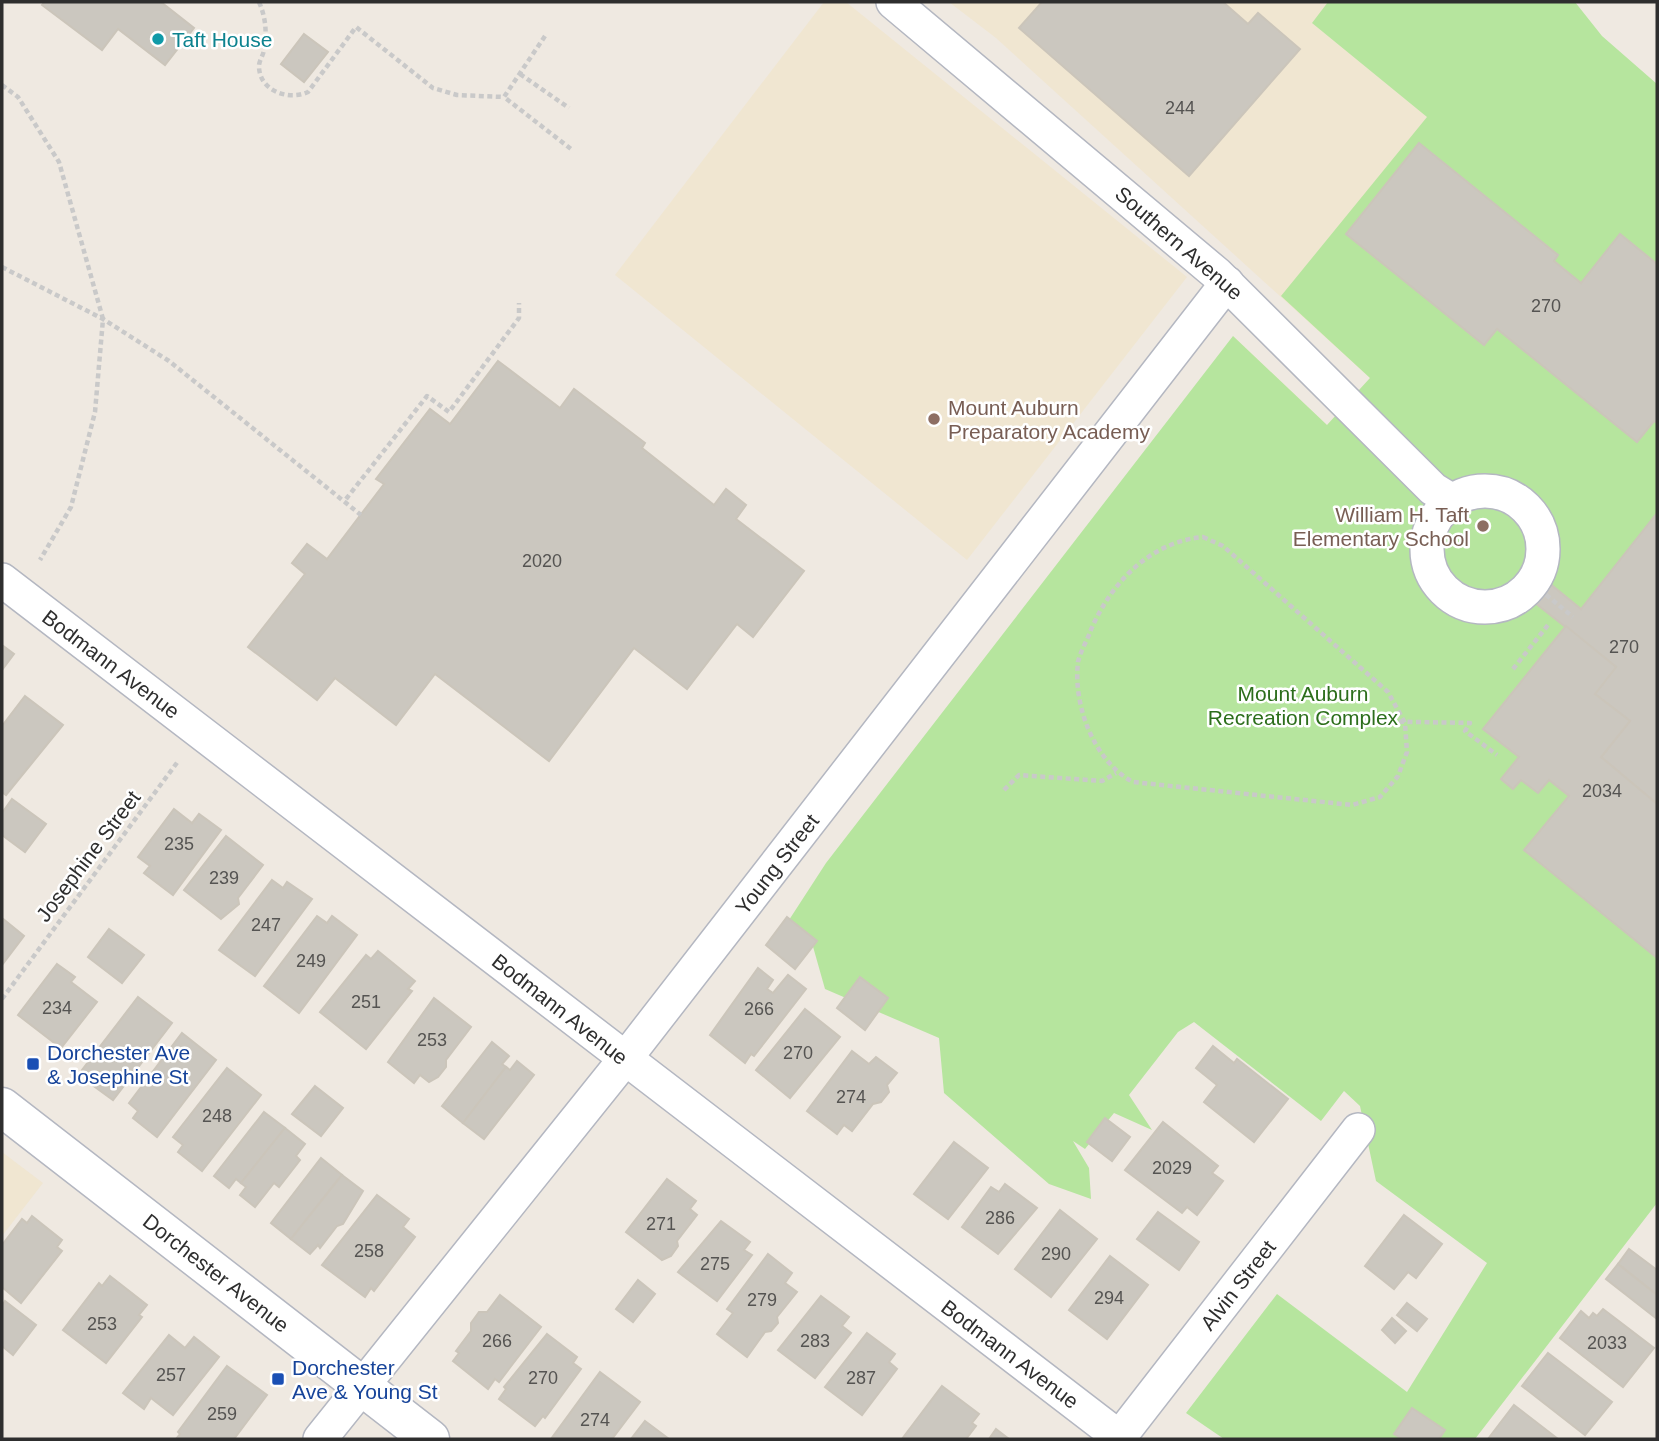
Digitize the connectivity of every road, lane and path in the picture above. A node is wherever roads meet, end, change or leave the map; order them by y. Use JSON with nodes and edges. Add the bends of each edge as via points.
{"nodes":[{"id":1,"x":259,"y":2,"type":"edge"},
{"id":2,"x":893,"y":2,"type":"edge"},
{"id":3,"x":545,"y":36,"type":"dead end"},
{"id":4,"x":520,"y":74,"type":"junction"},
{"id":5,"x":2,"y":85,"type":"edge"},
{"id":6,"x":504,"y":97,"type":"junction"},
{"id":7,"x":569,"y":107,"type":"dead end"},
{"id":8,"x":571,"y":149,"type":"dead end"},
{"id":9,"x":2,"y":267,"type":"edge"},
{"id":10,"x":1227,"y":283,"type":"junction"},
{"id":11,"x":519,"y":303,"type":"dead end"},
{"id":12,"x":103,"y":319,"type":"junction"},
{"id":13,"x":346,"y":499,"type":"junction"},
{"id":14,"x":1451,"y":500,"type":"junction"},
{"id":15,"x":361,"y":514,"type":"dead end"},
{"id":16,"x":40,"y":560,"type":"dead end"},
{"id":17,"x":2,"y":580,"type":"edge"},
{"id":18,"x":1533,"y":584,"type":"junction"},
{"id":19,"x":1573,"y":617,"type":"dead end"},
{"id":20,"x":1548,"y":625,"type":"dead end"},
{"id":21,"x":1513,"y":669,"type":"dead end"},
{"id":22,"x":1314,"y":719,"type":"dead end"},
{"id":23,"x":1405,"y":723,"type":"junction"},
{"id":24,"x":200,"y":732,"type":"junction"},
{"id":25,"x":1497,"y":755,"type":"dead end"},
{"id":26,"x":1116,"y":773,"type":"junction"},
{"id":27,"x":1004,"y":790,"type":"dead end"},
{"id":28,"x":2,"y":999,"type":"edge"},
{"id":29,"x":625,"y":1059,"type":"junction"},
{"id":30,"x":2,"y":1107,"type":"edge"},
{"id":31,"x":1358,"y":1130,"type":"dead end"},
{"id":32,"x":361,"y":1386,"type":"junction"},
{"id":33,"x":1119,"y":1438,"type":"edge"},
{"id":34,"x":320,"y":1439,"type":"edge"},
{"id":35,"x":429,"y":1439,"type":"edge"}],
"edges":[{"from":1,"to":6,"type":"path","via":[[266,20],[259,65],[262,80],[283,96],[296,98],[308,92],[356,27],[433,88],[457,95]]},
{"from":2,"to":10,"type":"street","name":"Southern Avenue"},
{"from":3,"to":4,"type":"path"},
{"from":4,"to":6,"type":"path"},
{"from":4,"to":7,"type":"path"},
{"from":5,"to":12,"type":"path","via":[[18,97],[59,162]]},
{"from":6,"to":8,"type":"path"},
{"from":9,"to":12,"type":"path"},
{"from":10,"to":14,"type":"street","name":"Southern Avenue","via":[[1433,489]]},
{"from":10,"to":29,"type":"street","name":"Young Street"},
{"from":11,"to":13,"type":"path","via":[[519,318],[449,412],[427,396]]},
{"from":12,"to":13,"type":"path","via":[[169,361]]},
{"from":12,"to":16,"type":"path","via":[[95,412],[71,507]]},
{"from":13,"to":15,"type":"path"},
{"from":14,"to":18,"type":"street","via":[[1477,490],[1506,494],[1531,512],[1543,538],[1542,565]]},
{"from":14,"to":18,"type":"street","via":[[1430,525],[1425,550],[1431,575],[1451,598],[1474,608],[1493,608],[1513,601]]},
{"from":17,"to":24,"type":"street","name":"Bodmann Avenue"},
{"from":18,"to":19,"type":"path"},
{"from":20,"to":21,"type":"path"},
{"from":22,"to":23,"type":"path"},
{"from":23,"to":25,"type":"path","via":[[1470,723],[1465,731]]},
{"from":23,"to":26,"type":"path","via":[[1407,752],[1398,776],[1380,797],[1352,805],[1133,782]]},
{"from":23,"to":26,"type":"path","via":[[1388,692],[1223,546],[1203,537],[1180,539],[1121,578],[1097,615],[1079,660],[1080,699],[1091,734]]},
{"from":24,"to":28,"type":"path","name":"Josephine Street"},
{"from":24,"to":29,"type":"street","name":"Bodmann Avenue"},
{"from":26,"to":27,"type":"path","via":[[1102,782],[1019,775]]},
{"from":29,"to":32,"type":"street","name":"Young Street"},
{"from":29,"to":33,"type":"street","name":"Bodmann Avenue"},
{"from":30,"to":32,"type":"street","name":"Dorchester Avenue"},
{"from":31,"to":33,"type":"street","name":"Alvin Street"},
{"from":32,"to":34,"type":"street","name":"Young Street"},
{"from":32,"to":35,"type":"street","name":"Dorchester Avenue"}]}
